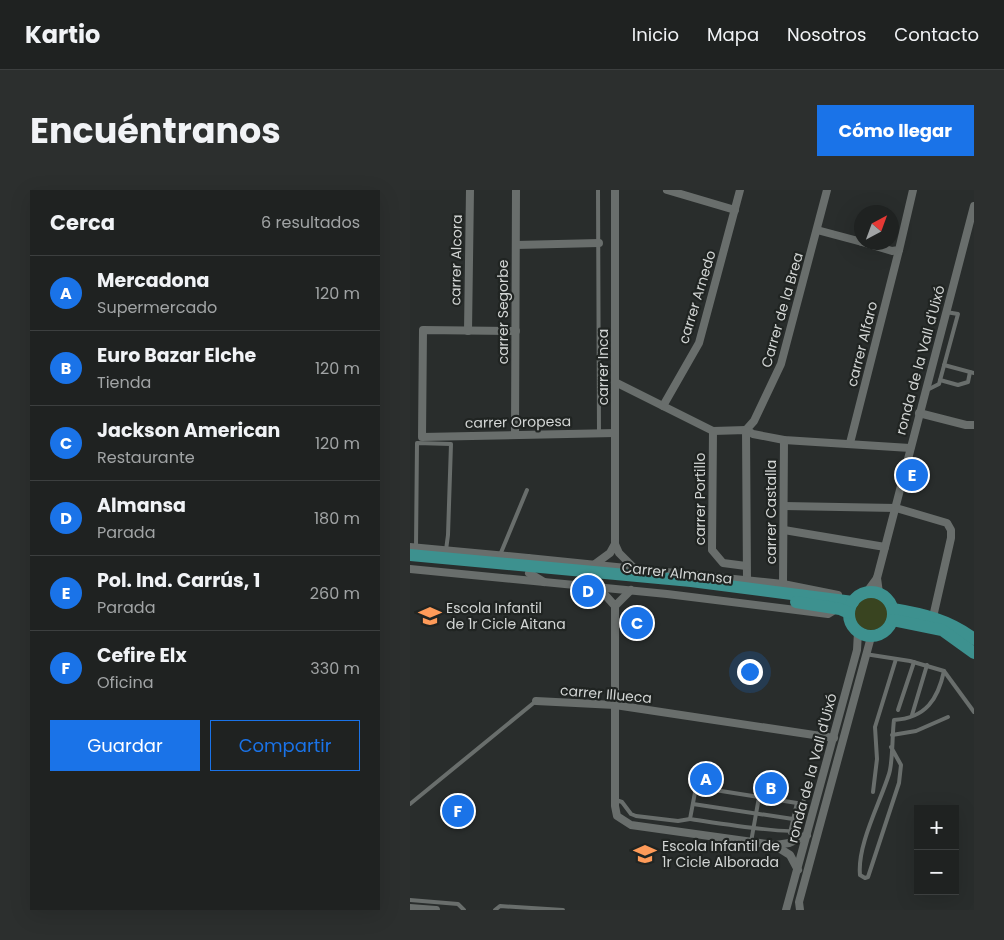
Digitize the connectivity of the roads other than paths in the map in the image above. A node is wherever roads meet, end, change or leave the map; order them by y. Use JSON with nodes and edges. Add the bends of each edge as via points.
{"nodes":[{"id":1,"x":470,"y":190,"type":"edge"},
{"id":2,"x":516,"y":190,"type":"edge"},
{"id":3,"x":598,"y":190,"type":"edge"},
{"id":4,"x":615,"y":190,"type":"edge"},
{"id":5,"x":667,"y":190,"type":"edge"},
{"id":6,"x":740,"y":190,"type":"edge"},
{"id":7,"x":827,"y":190,"type":"edge"},
{"id":8,"x":914,"y":190,"type":"edge"},
{"id":9,"x":974,"y":206,"type":"edge"},
{"id":10,"x":735,"y":210,"type":"junction"},
{"id":11,"x":817,"y":230,"type":"junction"},
{"id":12,"x":854,"y":240,"type":"edge"},
{"id":13,"x":599,"y":243,"type":"junction"},
{"id":14,"x":516,"y":245,"type":"junction"},
{"id":15,"x":889,"y":250,"type":"edge"},
{"id":16,"x":899,"y":250,"type":"junction"},
{"id":17,"x":946,"y":312,"type":"junction"},
{"id":18,"x":468,"y":331,"type":"junction"},
{"id":19,"x":516,"y":331,"type":"junction"},
{"id":20,"x":944,"y":365,"type":"junction"},
{"id":21,"x":972,"y":373,"type":"edge"},
{"id":22,"x":940,"y":380,"type":"junction"},
{"id":23,"x":615,"y":382,"type":"junction"},
{"id":24,"x":925,"y":390,"type":"junction"},
{"id":25,"x":663,"y":406,"type":"junction"},
{"id":26,"x":919,"y":413,"type":"junction"},
{"id":27,"x":974,"y":425,"type":"edge"},
{"id":28,"x":746,"y":430,"type":"junction"},
{"id":29,"x":713,"y":431,"type":"junction"},
{"id":30,"x":615,"y":433,"type":"junction"},
{"id":31,"x":599,"y":434,"type":"junction"},
{"id":32,"x":515,"y":435,"type":"junction"},
{"id":33,"x":784,"y":440,"type":"junction"},
{"id":34,"x":850,"y":443,"type":"junction"},
{"id":35,"x":910,"y":448,"type":"junction"},
{"id":36,"x":527,"y":490,"type":"dead end"},
{"id":37,"x":784,"y":506,"type":"junction"},
{"id":38,"x":896,"y":508,"type":"junction"},
{"id":39,"x":784,"y":530,"type":"junction"},
{"id":40,"x":615,"y":544,"type":"junction"},
{"id":41,"x":885,"y":547,"type":"junction"},
{"id":42,"x":412,"y":550,"type":"edge"},
{"id":43,"x":446,"y":550,"type":"junction"},
{"id":44,"x":499,"y":556,"type":"junction"},
{"id":45,"x":528,"y":558,"type":"junction"},
{"id":46,"x":410,"y":563,"type":"edge"},
{"id":47,"x":595,"y":564,"type":"junction"},
{"id":48,"x":746,"y":566,"type":"junction"},
{"id":49,"x":542,"y":567,"type":"junction"},
{"id":50,"x":635,"y":568,"type":"junction"},
{"id":51,"x":410,"y":569,"type":"edge"},
{"id":52,"x":529,"y":573,"type":"junction"},
{"id":53,"x":876,"y":578,"type":"junction"},
{"id":54,"x":746,"y":580,"type":"junction"},
{"id":55,"x":546,"y":583,"type":"junction"},
{"id":56,"x":783,"y":584,"type":"junction"},
{"id":57,"x":598,"y":587,"type":"junction"},
{"id":58,"x":630,"y":590,"type":"junction"},
{"id":59,"x":872,"y":593,"type":"junction"},
{"id":60,"x":615,"y":606,"type":"junction"},
{"id":61,"x":850,"y":606,"type":"junction"},
{"id":62,"x":836,"y":609,"type":"junction"},
{"id":63,"x":893,"y":615,"type":"junction"},
{"id":64,"x":933,"y":617,"type":"junction"},
{"id":65,"x":858,"y":632,"type":"junction"},
{"id":66,"x":871,"y":637,"type":"junction"},
{"id":67,"x":974,"y":639,"type":"edge"},
{"id":68,"x":974,"y":653,"type":"edge"},
{"id":69,"x":865,"y":654,"type":"junction"},
{"id":70,"x":896,"y":660,"type":"junction"},
{"id":71,"x":914,"y":662,"type":"junction"},
{"id":72,"x":927,"y":665,"type":"junction"},
{"id":73,"x":944,"y":671,"type":"junction"},
{"id":74,"x":536,"y":701,"type":"joint"},
{"id":75,"x":615,"y":705,"type":"junction"},
{"id":76,"x":898,"y":710,"type":"dead end"},
{"id":77,"x":974,"y":712,"type":"edge"},
{"id":78,"x":912,"y":715,"type":"junction"},
{"id":79,"x":948,"y":717,"type":"dead end"},
{"id":80,"x":892,"y":735,"type":"junction"},
{"id":81,"x":834,"y":738,"type":"junction"},
{"id":82,"x":891,"y":747,"type":"junction"},
{"id":83,"x":873,"y":792,"type":"dead end"},
{"id":84,"x":758,"y":797,"type":"junction"},
{"id":85,"x":804,"y":799,"type":"dead end"},
{"id":86,"x":615,"y":800,"type":"junction"},
{"id":87,"x":410,"y":804,"type":"edge"},
{"id":88,"x":693,"y":804,"type":"junction"},
{"id":89,"x":756,"y":812,"type":"junction"},
{"id":90,"x":690,"y":819,"type":"junction"},
{"id":91,"x":794,"y":819,"type":"junction"},
{"id":92,"x":754,"y":828,"type":"junction"},
{"id":93,"x":790,"y":833,"type":"junction"},
{"id":94,"x":807,"y":835,"type":"junction"},
{"id":95,"x":751,"y":842,"type":"junction"},
{"id":96,"x":774,"y":845,"type":"junction"},
{"id":97,"x":798,"y":870,"type":"junction"},
{"id":98,"x":410,"y":900,"type":"edge"},
{"id":99,"x":410,"y":908,"type":"edge"},
{"id":100,"x":435,"y":910,"type":"edge"},
{"id":101,"x":464,"y":910,"type":"edge"},
{"id":102,"x":495,"y":910,"type":"edge"},
{"id":103,"x":563,"y":910,"type":"edge"},
{"id":104,"x":786,"y":910,"type":"edge"},
{"id":105,"x":800,"y":910,"type":"edge"}],
"edges":[{"from":1,"to":18,"type":"street","name":"carrer Alcora"},
{"from":2,"to":14,"type":"street","name":"carrer Segorbe"},
{"from":3,"to":13,"type":"lane"},
{"from":4,"to":23,"type":"street","name":"carrer Inca"},
{"from":5,"to":10,"type":"street"},
{"from":6,"to":10,"type":"street","name":"carrer Arnedo"},
{"from":7,"to":11,"type":"street","name":"Carrer de la Brea"},
{"from":8,"to":16,"type":"street","name":"carrer Alfaro"},
{"from":9,"to":17,"type":"street","name":"ronda de la Vall d'Uixó"},
{"from":10,"to":25,"type":"street","name":"carrer Arnedo","via":[[699,343]]},
{"from":11,"to":12,"type":"street"},
{"from":11,"to":28,"type":"street","name":"Carrer de la Brea","via":[[781,364],[754,421]]},
{"from":13,"to":14,"type":"street"},
{"from":13,"to":31,"type":"lane"},
{"from":14,"to":19,"type":"street","name":"carrer Segorbe"},
{"from":15,"to":16,"type":"street"},
{"from":16,"to":34,"type":"street","name":"carrer Alfaro"},
{"from":17,"to":20,"type":"lane","via":[[958,314]]},
{"from":17,"to":24,"type":"street","name":"ronda de la Vall d'Uixó"},
{"from":18,"to":19,"type":"street"},
{"from":18,"to":32,"type":"street","name":"carrer Oropesa","via":[[423,330],[422,436]]},
{"from":19,"to":32,"type":"street","name":"carrer Segorbe"},
{"from":20,"to":21,"type":"lane"},
{"from":20,"to":22,"type":"lane"},
{"from":21,"to":22,"type":"lane","via":[[964,384]]},
{"from":22,"to":24,"type":"lane"},
{"from":23,"to":25,"type":"street"},
{"from":23,"to":30,"type":"street","name":"carrer Inca"},
{"from":24,"to":26,"type":"street","name":"ronda de la Vall d'Uixó"},
{"from":25,"to":29,"type":"street"},
{"from":26,"to":27,"type":"street"},
{"from":26,"to":35,"type":"street","name":"ronda de la Vall d'Uixó"},
{"from":28,"to":29,"type":"street"},
{"from":28,"to":33,"type":"street"},
{"from":28,"to":48,"type":"street"},
{"from":29,"to":48,"type":"street","name":"carrer Portillo","via":[[712,550],[723,563]]},
{"from":30,"to":31,"type":"street","name":"carrer Oropesa"},
{"from":30,"to":40,"type":"street","name":"carrer Inca"},
{"from":31,"to":32,"type":"street","name":"carrer Oropesa"},
{"from":33,"to":34,"type":"street"},
{"from":33,"to":37,"type":"street","name":"carrer Castalla"},
{"from":34,"to":35,"type":"street"},
{"from":35,"to":38,"type":"street","name":"ronda de la Vall d'Uixó"},
{"from":36,"to":44,"type":"lane"},
{"from":37,"to":38,"type":"street"},
{"from":37,"to":39,"type":"street","name":"carrer Castalla"},
{"from":38,"to":41,"type":"street","name":"ronda de la Vall d'Uixó"},
{"from":38,"to":64,"type":"street","via":[[940,519],[952,530]]},
{"from":39,"to":41,"type":"street"},
{"from":39,"to":56,"type":"street","name":"carrer Castalla"},
{"from":40,"to":47,"type":"street","via":[[610,553]]},
{"from":40,"to":50,"type":"street","via":[[619,553]]},
{"from":41,"to":53,"type":"street","name":"ronda de la Vall d'Uixó"},
{"from":42,"to":43,"type":"street"},
{"from":42,"to":43,"type":"lane","via":[[417,443],[451,444]]},
{"from":42,"to":49,"type":"main road"},
{"from":43,"to":44,"type":"street"},
{"from":44,"to":45,"type":"street"},
{"from":45,"to":47,"type":"street"},
{"from":45,"to":49,"type":"street"},
{"from":46,"to":52,"type":"main road","name":"Carrer Almansa"},
{"from":47,"to":50,"type":"street"},
{"from":48,"to":54,"type":"street"},
{"from":49,"to":61,"type":"main road","via":[[691,581]]},
{"from":50,"to":54,"type":"street"},
{"from":51,"to":55,"type":"street"},
{"from":52,"to":55,"type":"street"},
{"from":52,"to":62,"type":"main road","name":"Carrer Almansa","via":[[779,599]]},
{"from":53,"to":59,"type":"street","name":"ronda de la Vall d'Uixó"},
{"from":53,"to":59,"type":"street","name":"ronda de la Vall d'Uixó"},
{"from":54,"to":56,"type":"street"},
{"from":55,"to":57,"type":"street"},
{"from":56,"to":61,"type":"street","via":[[842,596]]},
{"from":57,"to":58,"type":"street"},
{"from":57,"to":60,"type":"street"},
{"from":58,"to":60,"type":"street"},
{"from":58,"to":62,"type":"street","via":[[828,614]]},
{"from":59,"to":61,"type":"main road"},
{"from":59,"to":63,"type":"main road","via":[[889,601]]},
{"from":60,"to":75,"type":"street"},
{"from":61,"to":62,"type":"main road","name":"Carrer Almansa"},
{"from":61,"to":65,"type":"main road","via":[[851,623]]},
{"from":63,"to":64,"type":"main road"},
{"from":63,"to":66,"type":"main road","via":[[886,631]]},
{"from":63,"to":68,"type":"main road","via":[[942,630]]},
{"from":64,"to":67,"type":"main road"},
{"from":65,"to":66,"type":"main road"},
{"from":65,"to":81,"type":"street","name":"ronda de la Vall d'Uixó","via":[[857,650]]},
{"from":66,"to":69,"type":"street","name":"ronda de la Vall d'Uixó"},
{"from":69,"to":70,"type":"lane"},
{"from":69,"to":105,"type":"street","name":"ronda de la Vall d'Uixó","via":[[799,902]]},
{"from":70,"to":71,"type":"lane"},
{"from":70,"to":83,"type":"lane","via":[[875,727],[877,760]]},
{"from":71,"to":72,"type":"lane"},
{"from":71,"to":76,"type":"lane"},
{"from":72,"to":73,"type":"lane"},
{"from":72,"to":78,"type":"lane"},
{"from":73,"to":77,"type":"lane"},
{"from":73,"to":78,"type":"lane","via":[[938,694],[931,705]]},
{"from":74,"to":75,"type":"street","name":"carrer Illueca"},
{"from":74,"to":87,"type":"lane","name":"carrer Illueca"},
{"from":75,"to":81,"type":"street","name":"carrer Illueca"},
{"from":75,"to":86,"type":"street"},
{"from":78,"to":80,"type":"lane","via":[[894,720]]},
{"from":79,"to":80,"type":"lane","via":[[916,731]]},
{"from":80,"to":82,"type":"lane"},
{"from":81,"to":94,"type":"street","name":"ronda de la Vall d'Uixó"},
{"from":82,"to":82,"type":"lane","via":[[901,765],[899,783],[865,878],[860,875],[860,857],[890,772]]},
{"from":84,"to":88,"type":"lane","via":[[696,787]]},
{"from":84,"to":89,"type":"lane"},
{"from":84,"to":91,"type":"lane","via":[[797,803]]},
{"from":85,"to":93,"type":"lane","via":[[796,830]]},
{"from":86,"to":90,"type":"lane","via":[[622,802],[636,816],[678,821]]},
{"from":86,"to":95,"type":"street","via":[[617,816],[631,825]]},
{"from":88,"to":89,"type":"lane"},
{"from":88,"to":90,"type":"lane"},
{"from":89,"to":91,"type":"lane"},
{"from":89,"to":92,"type":"lane"},
{"from":90,"to":92,"type":"lane"},
{"from":91,"to":93,"type":"lane"},
{"from":92,"to":93,"type":"lane"},
{"from":92,"to":95,"type":"lane"},
{"from":94,"to":96,"type":"street"},
{"from":94,"to":97,"type":"street","name":"ronda de la Vall d'Uixó"},
{"from":95,"to":96,"type":"street"},
{"from":96,"to":97,"type":"street","via":[[790,854]]},
{"from":97,"to":104,"type":"street","name":"ronda de la Vall d'Uixó"},
{"from":98,"to":101,"type":"lane","via":[[458,904]]},
{"from":99,"to":100,"type":"street"},
{"from":102,"to":103,"type":"lane","via":[[500,906]]}]}
